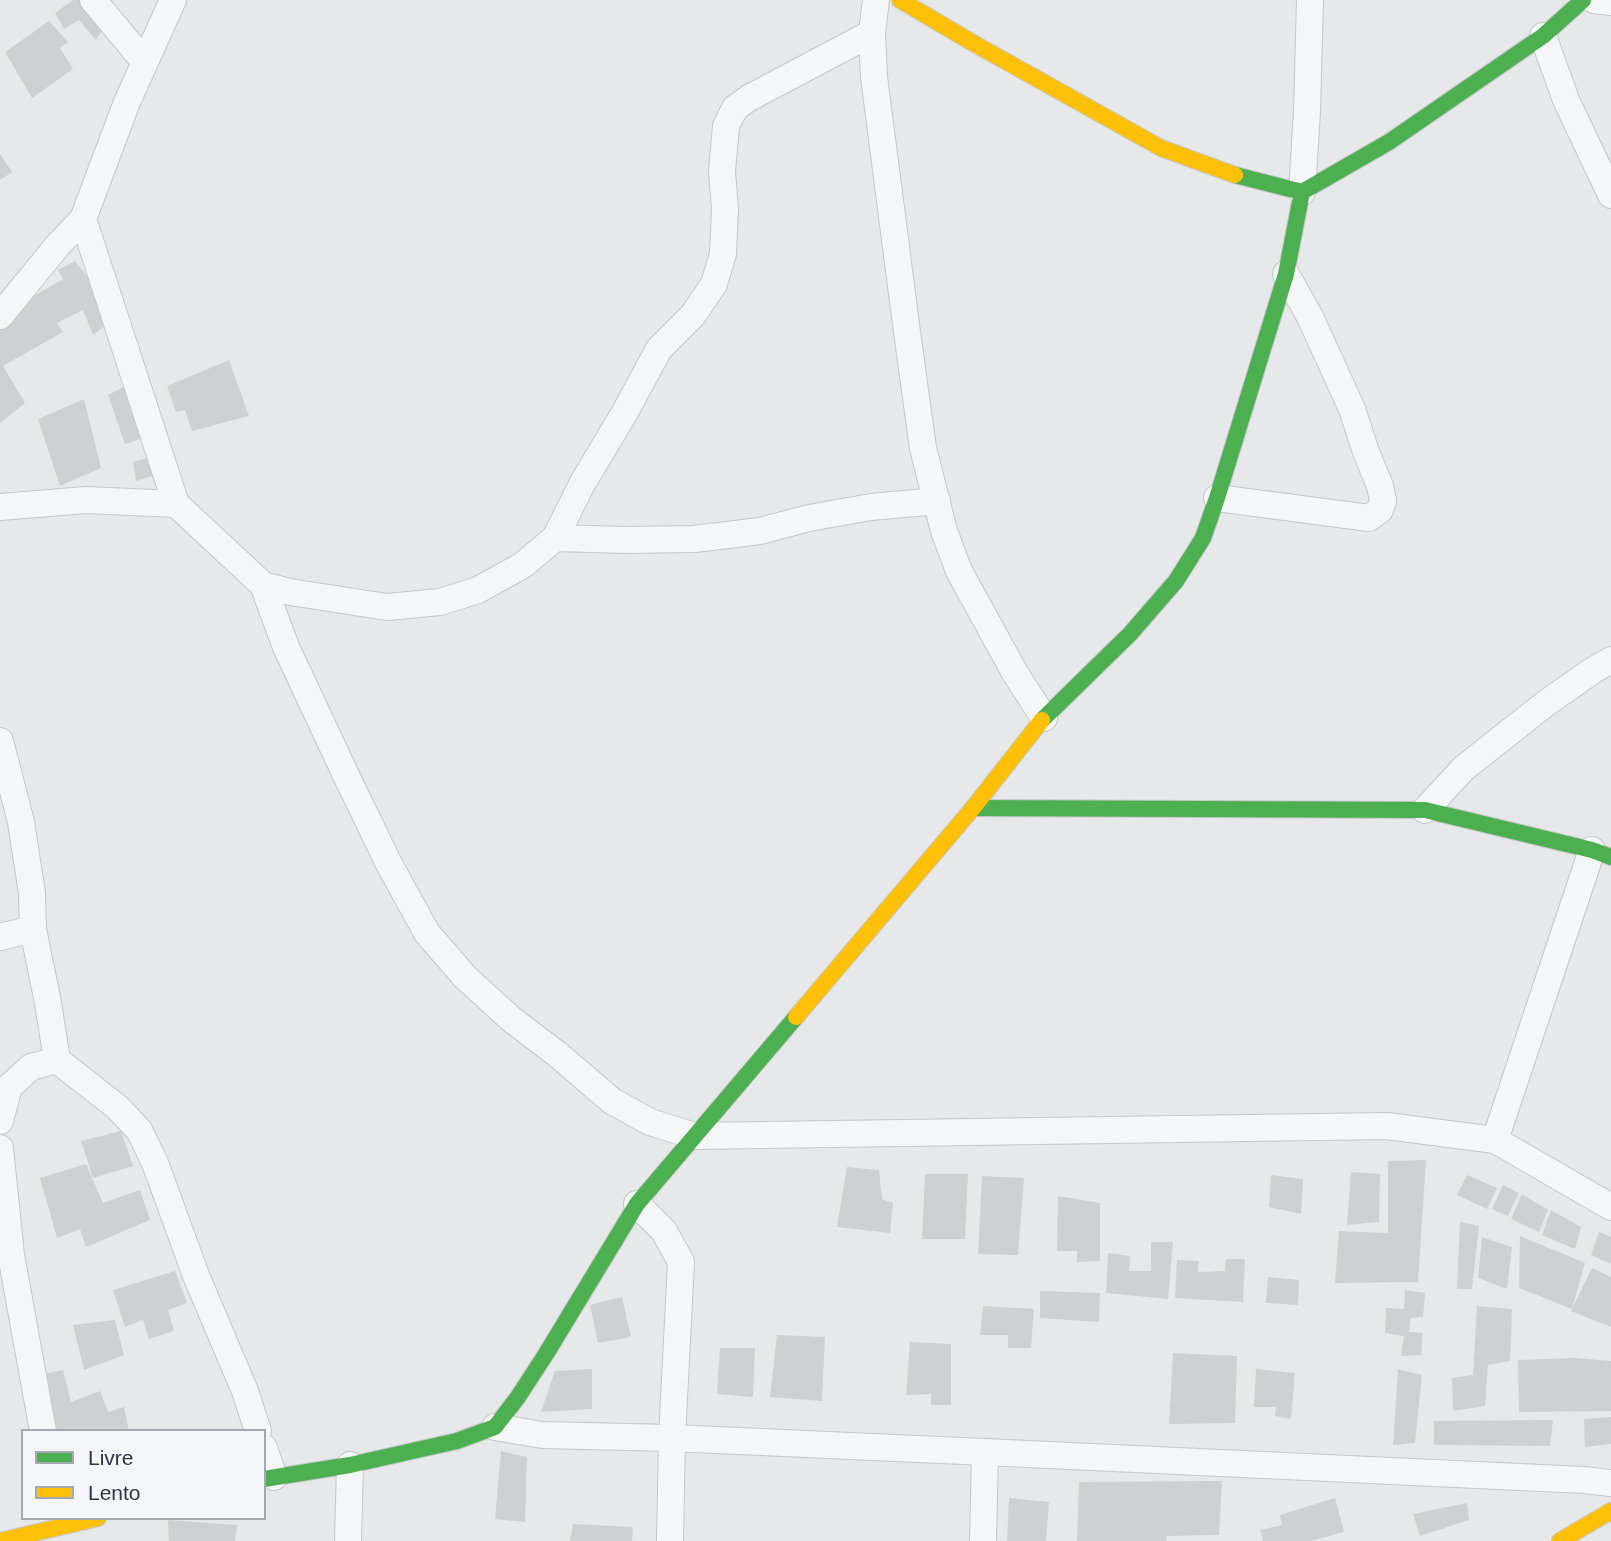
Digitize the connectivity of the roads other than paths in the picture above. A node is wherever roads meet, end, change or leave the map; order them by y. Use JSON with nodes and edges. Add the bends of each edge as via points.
{"nodes":[{"id":1,"x":93,"y":0,"type":"edge"},
{"id":2,"x":173,"y":0,"type":"edge"},
{"id":3,"x":876,"y":0,"type":"edge"},
{"id":4,"x":900,"y":0,"type":"edge"},
{"id":5,"x":1310,"y":0,"type":"edge"},
{"id":6,"x":1583,"y":0,"type":"edge"},
{"id":7,"x":1594,"y":0,"type":"edge"},
{"id":8,"x":1611,"y":2,"type":"edge"},
{"id":9,"x":872,"y":33,"type":"junction"},
{"id":10,"x":1543,"y":36,"type":"junction"},
{"id":11,"x":144,"y":61,"type":"junction"},
{"id":12,"x":1302,"y":192,"type":"junction"},
{"id":13,"x":1611,"y":195,"type":"edge"},
{"id":14,"x":83,"y":219,"type":"junction"},
{"id":15,"x":1286,"y":274,"type":"junction"},
{"id":16,"x":0,"y":316,"type":"edge"},
{"id":17,"x":1217,"y":498,"type":"junction"},
{"id":18,"x":937,"y":501,"type":"junction"},
{"id":19,"x":176,"y":505,"type":"junction"},
{"id":20,"x":0,"y":507,"type":"edge"},
{"id":21,"x":555,"y":538,"type":"junction"},
{"id":22,"x":263,"y":585,"type":"junction"},
{"id":23,"x":1611,"y":660,"type":"edge"},
{"id":24,"x":1044,"y":718,"type":"junction"},
{"id":25,"x":0,"y":741,"type":"edge"},
{"id":26,"x":973,"y":808,"type":"junction"},
{"id":27,"x":1425,"y":810,"type":"junction"},
{"id":28,"x":1601,"y":854,"type":"edge"},
{"id":29,"x":33,"y":929,"type":"junction"},
{"id":30,"x":0,"y":937,"type":"edge"},
{"id":31,"x":57,"y":1060,"type":"junction"},
{"id":32,"x":0,"y":1121,"type":"edge"},
{"id":33,"x":695,"y":1136,"type":"junction"},
{"id":34,"x":1495,"y":1140,"type":"junction"},
{"id":35,"x":0,"y":1148,"type":"edge"},
{"id":36,"x":637,"y":1204,"type":"junction"},
{"id":37,"x":1611,"y":1208,"type":"edge"},
{"id":38,"x":495,"y":1427,"type":"junction"},
{"id":39,"x":43,"y":1429,"type":"edge"},
{"id":40,"x":257,"y":1429,"type":"edge"},
{"id":41,"x":673,"y":1438,"type":"junction"},
{"id":42,"x":985,"y":1452,"type":"junction"},
{"id":43,"x":266,"y":1460,"type":"edge"},
{"id":44,"x":350,"y":1465,"type":"junction"},
{"id":45,"x":269,"y":1478,"type":"edge"},
{"id":46,"x":1611,"y":1483,"type":"edge"},
{"id":47,"x":1611,"y":1511,"type":"edge"},
{"id":48,"x":66,"y":1522,"type":"edge"},
{"id":49,"x":0,"y":1541,"type":"edge"},
{"id":50,"x":348,"y":1541,"type":"edge"},
{"id":51,"x":670,"y":1541,"type":"edge"},
{"id":52,"x":983,"y":1541,"type":"edge"},
{"id":53,"x":1560,"y":1541,"type":"edge"}],
"edges":[{"from":1,"to":11,"type":"street"},
{"from":2,"to":11,"type":"street"},
{"from":3,"to":9,"type":"street"},
{"from":4,"to":12,"type":"street","via":[[1161,148]]},
{"from":5,"to":12,"type":"street"},
{"from":6,"to":10,"type":"street"},
{"from":7,"to":8,"type":"street"},
{"from":9,"to":18,"type":"street","via":[[906,332],[923,448]]},
{"from":9,"to":21,"type":"street","via":[[735,107],[726,126],[723,254],[715,284],[693,315],[659,349]]},
{"from":10,"to":12,"type":"street","via":[[1389,142]]},
{"from":10,"to":13,"type":"street","via":[[1566,100]]},
{"from":11,"to":14,"type":"street"},
{"from":12,"to":15,"type":"street"},
{"from":14,"to":16,"type":"street"},
{"from":14,"to":19,"type":"street"},
{"from":15,"to":17,"type":"street"},
{"from":15,"to":17,"type":"street","via":[[1352,409],[1384,502],[1369,518]]},
{"from":17,"to":24,"type":"street","via":[[1202,538],[1176,581],[1130,634]]},
{"from":18,"to":21,"type":"street","via":[[871,507],[760,531],[694,538]]},
{"from":18,"to":24,"type":"street","via":[[959,571]]},
{"from":19,"to":20,"type":"street","via":[[86,500]]},
{"from":19,"to":22,"type":"street"},
{"from":21,"to":22,"type":"street","via":[[523,565],[478,590],[440,603],[387,607]]},
{"from":22,"to":33,"type":"street","via":[[286,647],[344,771],[427,933],[465,977],[511,1019],[612,1101],[650,1122]]},
{"from":23,"to":27,"type":"street","via":[[1545,704],[1464,768]]},
{"from":24,"to":26,"type":"street"},
{"from":25,"to":29,"type":"street","via":[[21,822]]},
{"from":26,"to":27,"type":"street"},
{"from":26,"to":33,"type":"street"},
{"from":27,"to":28,"type":"street"},
{"from":28,"to":34,"type":"street"},
{"from":29,"to":30,"type":"street"},
{"from":29,"to":31,"type":"street"},
{"from":31,"to":32,"type":"street","via":[[31,1067],[9,1087]]},
{"from":31,"to":40,"type":"street","via":[[139,1130]]},
{"from":33,"to":34,"type":"street","via":[[1387,1126]]},
{"from":33,"to":36,"type":"street"},
{"from":34,"to":37,"type":"street"},
{"from":35,"to":39,"type":"street","via":[[11,1255]]},
{"from":36,"to":38,"type":"street","via":[[546,1354]]},
{"from":36,"to":41,"type":"street","via":[[664,1231],[681,1262]]},
{"from":38,"to":41,"type":"street","via":[[542,1435]]},
{"from":38,"to":44,"type":"street","via":[[457,1441]]},
{"from":41,"to":42,"type":"street"},
{"from":41,"to":51,"type":"street"},
{"from":42,"to":46,"type":"street"},
{"from":42,"to":52,"type":"street"},
{"from":43,"to":45,"type":"street"},
{"from":44,"to":45,"type":"street"},
{"from":44,"to":50,"type":"street"},
{"from":47,"to":53,"type":"street"},
{"from":48,"to":49,"type":"street"}]}
